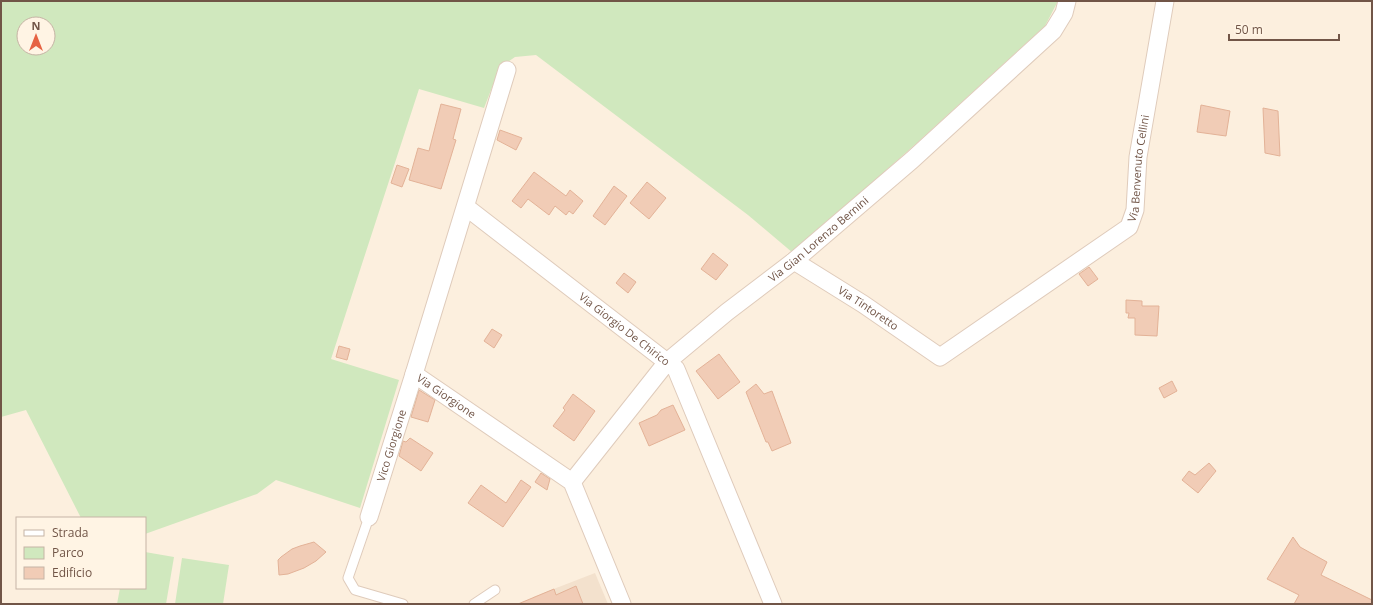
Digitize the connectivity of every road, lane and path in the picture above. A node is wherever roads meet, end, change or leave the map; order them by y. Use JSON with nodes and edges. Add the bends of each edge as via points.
{"nodes":[{"id":1,"x":1067,"y":1,"type":"edge"},
{"id":2,"x":1165,"y":1,"type":"edge"},
{"id":3,"x":507,"y":70,"type":"dead end"},
{"id":4,"x":466,"y":207,"type":"junction"},
{"id":5,"x":794,"y":261,"type":"junction"},
{"id":6,"x":940,"y":357,"type":"joint"},
{"id":7,"x":667,"y":362,"type":"junction"},
{"id":8,"x":414,"y":374,"type":"junction"},
{"id":9,"x":572,"y":482,"type":"junction"},
{"id":10,"x":369,"y":517,"type":"joint"},
{"id":11,"x":495,"y":590,"type":"dead end"},
{"id":12,"x":402,"y":604,"type":"edge"},
{"id":13,"x":474,"y":604,"type":"edge"},
{"id":14,"x":622,"y":604,"type":"edge"},
{"id":15,"x":773,"y":604,"type":"edge"}],
"edges":[{"from":1,"to":5,"type":"street","name":"Via Gian Lorenzo Bernini","via":[[1064,13],[1053,31],[912,160]]},
{"from":2,"to":6,"type":"street","name":"Via Benvenuto Cellini","via":[[1138,157],[1135,210],[1129,227]]},
{"from":3,"to":4,"type":"street","name":"Via Giorgione"},
{"from":4,"to":7,"type":"street","name":"Via Giorgio De Chirico"},
{"from":4,"to":8,"type":"street","name":"Via Giorgione"},
{"from":5,"to":6,"type":"street","name":"Via Tintoretto"},
{"from":5,"to":7,"type":"street","name":"Via Gian Lorenzo Bernini"},
{"from":7,"to":9,"type":"street","name":"Via Gian Lorenzo Bernini"},
{"from":7,"to":15,"type":"street","name":"Via Giorgio De Chirico","via":[[676,369]]},
{"from":8,"to":9,"type":"street","name":"Via Giorgione"},
{"from":8,"to":10,"type":"street","name":"Vico Giorgione"},
{"from":9,"to":14,"type":"street"},
{"from":10,"to":12,"type":"lane","via":[[348,578],[355,590]]},
{"from":11,"to":13,"type":"lane"}]}
